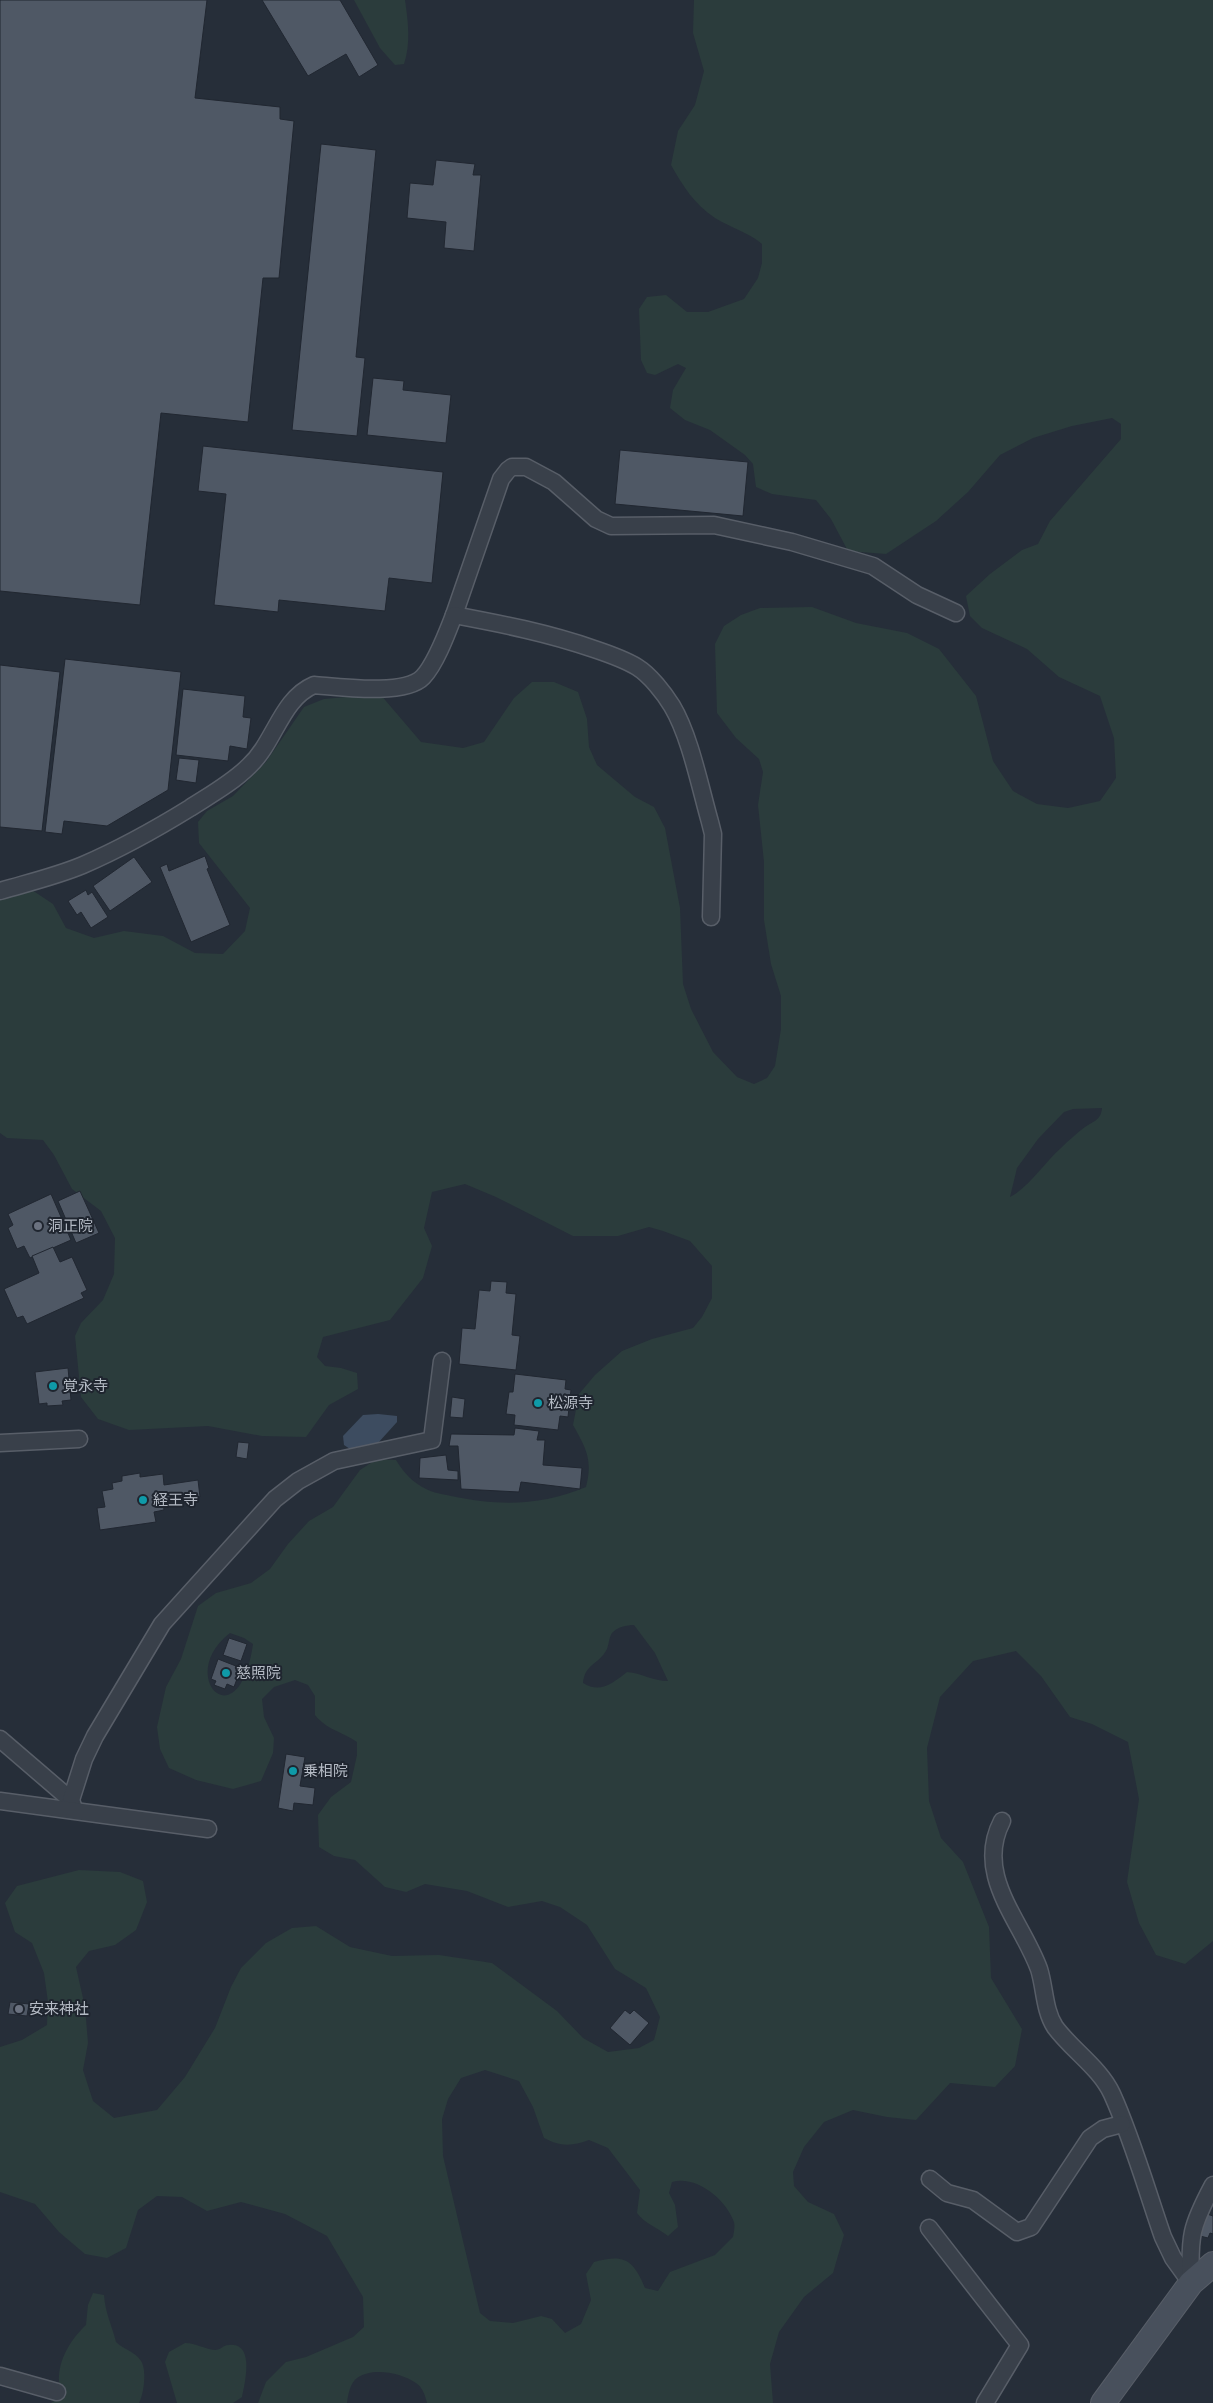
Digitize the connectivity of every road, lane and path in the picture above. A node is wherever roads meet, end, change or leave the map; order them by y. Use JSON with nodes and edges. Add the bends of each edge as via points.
{"nodes":[{"id":1,"x":956,"y":613,"type":"dead end"},
{"id":2,"x":454,"y":615,"type":"junction"},
{"id":3,"x":0,"y":892,"type":"edge"},
{"id":4,"x":711,"y":917,"type":"dead end"},
{"id":5,"x":442,"y":1361,"type":"dead end"},
{"id":6,"x":80,"y":1439,"type":"dead end"},
{"id":7,"x":0,"y":1443,"type":"edge"},
{"id":8,"x":0,"y":1739,"type":"edge"},
{"id":9,"x":0,"y":1801,"type":"edge"},
{"id":10,"x":73,"y":1805,"type":"junction"},
{"id":11,"x":1002,"y":1821,"type":"dead end"},
{"id":12,"x":208,"y":1828,"type":"dead end"},
{"id":13,"x":1122,"y":2124,"type":"junction"},
{"id":14,"x":930,"y":2179,"type":"dead end"},
{"id":15,"x":1213,"y":2185,"type":"edge"},
{"id":16,"x":1208,"y":2201,"type":"edge"},
{"id":17,"x":929,"y":2228,"type":"dead end"},
{"id":18,"x":1213,"y":2264,"type":"edge"},
{"id":19,"x":1191,"y":2283,"type":"junction"},
{"id":20,"x":0,"y":2376,"type":"edge"},
{"id":21,"x":57,"y":2392,"type":"dead end"},
{"id":22,"x":985,"y":2403,"type":"edge"},
{"id":23,"x":1103,"y":2403,"type":"edge"}],
"edges":[{"from":1,"to":2,"type":"street","via":[[917,595],[873,566],[792,542],[714,525],[604,524],[554,482],[536,471],[519,466],[508,470],[501,479]]},
{"from":2,"to":3,"type":"street","via":[[429,670],[415,684],[399,688],[314,685],[305,689],[294,698],[261,754],[238,776],[129,843],[81,866]]},
{"from":2,"to":4,"type":"street","via":[[533,630],[622,659],[638,667],[655,684],[680,723],[713,834]]},
{"from":5,"to":10,"type":"street","via":[[432,1440],[334,1461],[298,1480],[275,1499],[162,1624],[84,1758]]},
{"from":6,"to":7,"type":"street"},
{"from":8,"to":10,"type":"street"},
{"from":9,"to":10,"type":"street"},
{"from":10,"to":12,"type":"street"},
{"from":11,"to":13,"type":"street","via":[[995,1837],[994,1873],[1039,1969],[1049,2014],[1056,2028],[1109,2088]]},
{"from":13,"to":14,"type":"street","via":[[1102,2130],[1090,2138],[1031,2227],[1017,2232],[973,2200],[947,2193]]},
{"from":13,"to":19,"type":"street","via":[[1173,2258]]},
{"from":15,"to":16,"type":"street"},
{"from":16,"to":19,"type":"street","via":[[1196,2218],[1191,2236]]},
{"from":17,"to":22,"type":"street","via":[[1020,2345]]},
{"from":18,"to":19,"type":"street"},
{"from":19,"to":23,"type":"street"},
{"from":20,"to":21,"type":"street"}]}
